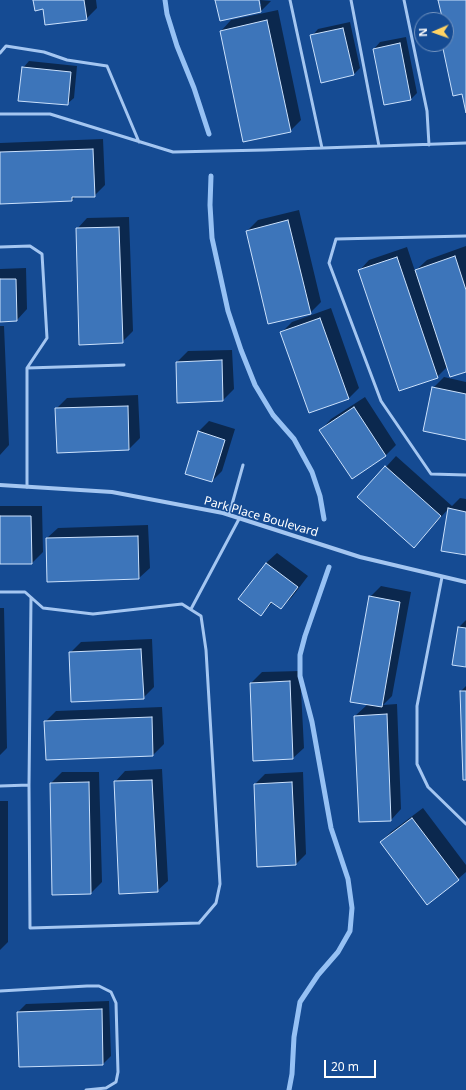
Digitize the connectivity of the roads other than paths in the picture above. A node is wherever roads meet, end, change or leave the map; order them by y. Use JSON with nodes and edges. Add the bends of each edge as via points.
{"nodes":[{"id":1,"x":290,"y":0,"type":"edge"},
{"id":2,"x":351,"y":0,"type":"edge"},
{"id":3,"x":404,"y":0,"type":"edge"},
{"id":4,"x":0,"y":53,"type":"edge"},
{"id":5,"x":0,"y":114,"type":"edge"},
{"id":6,"x":139,"y":142,"type":"junction"},
{"id":7,"x":466,"y":143,"type":"edge"},
{"id":8,"x":429,"y":144,"type":"junction"},
{"id":9,"x":379,"y":146,"type":"junction"},
{"id":10,"x":322,"y":148,"type":"junction"},
{"id":11,"x":466,"y":236,"type":"edge"},
{"id":12,"x":0,"y":247,"type":"edge"},
{"id":13,"x":124,"y":365,"type":"dead end"},
{"id":14,"x":27,"y":368,"type":"junction"},
{"id":15,"x":243,"y":465,"type":"dead end"},
{"id":16,"x":466,"y":475,"type":"edge"},
{"id":17,"x":0,"y":485,"type":"edge"},
{"id":18,"x":27,"y":487,"type":"junction"},
{"id":19,"x":229,"y":515,"type":"junction"},
{"id":20,"x":239,"y":519,"type":"junction"},
{"id":21,"x":442,"y":577,"type":"junction"},
{"id":22,"x":466,"y":582,"type":"edge"},
{"id":23,"x":0,"y":592,"type":"edge"},
{"id":24,"x":31,"y":598,"type":"junction"},
{"id":25,"x":191,"y":609,"type":"junction"},
{"id":26,"x":29,"y":785,"type":"junction"},
{"id":27,"x":0,"y":786,"type":"edge"},
{"id":28,"x":466,"y":824,"type":"edge"},
{"id":29,"x":0,"y":991,"type":"edge"},
{"id":30,"x":86,"y":1090,"type":"edge"}],
"edges":[{"from":1,"to":10,"type":"lane"},
{"from":2,"to":9,"type":"lane"},
{"from":3,"to":8,"type":"lane","via":[[426,111]]},
{"from":4,"to":6,"type":"lane","via":[[6,46],[106,66]]},
{"from":5,"to":6,"type":"lane","via":[[50,114]]},
{"from":6,"to":10,"type":"lane","via":[[173,152]]},
{"from":7,"to":8,"type":"lane"},
{"from":8,"to":9,"type":"lane"},
{"from":9,"to":10,"type":"lane"},
{"from":11,"to":16,"type":"lane","via":[[336,239],[329,264],[381,401],[431,474]]},
{"from":12,"to":14,"type":"lane","via":[[30,246],[42,254],[47,338]]},
{"from":13,"to":14,"type":"lane"},
{"from":14,"to":18,"type":"lane"},
{"from":15,"to":19,"type":"lane"},
{"from":17,"to":18,"type":"street","name":"Park Place Boulevard"},
{"from":18,"to":19,"type":"street","name":"Park Place Boulevard","via":[[112,492]]},
{"from":19,"to":20,"type":"street","name":"Park Place Boulevard"},
{"from":20,"to":21,"type":"street","name":"Park Place Boulevard","via":[[360,558]]},
{"from":20,"to":25,"type":"lane"},
{"from":21,"to":22,"type":"street","name":"Park Place Boulevard"},
{"from":21,"to":28,"type":"lane","via":[[416,706],[417,764],[428,787]]},
{"from":23,"to":24,"type":"lane","via":[[25,592]]},
{"from":24,"to":25,"type":"lane","via":[[43,608],[93,614],[182,604]]},
{"from":24,"to":26,"type":"lane"},
{"from":25,"to":26,"type":"lane","via":[[201,616],[206,650],[220,884],[216,903],[199,923],[30,928]]},
{"from":26,"to":27,"type":"lane"},
{"from":29,"to":30,"type":"lane","via":[[100,986],[111,992],[116,1003],[116,1082],[106,1088]]}]}
